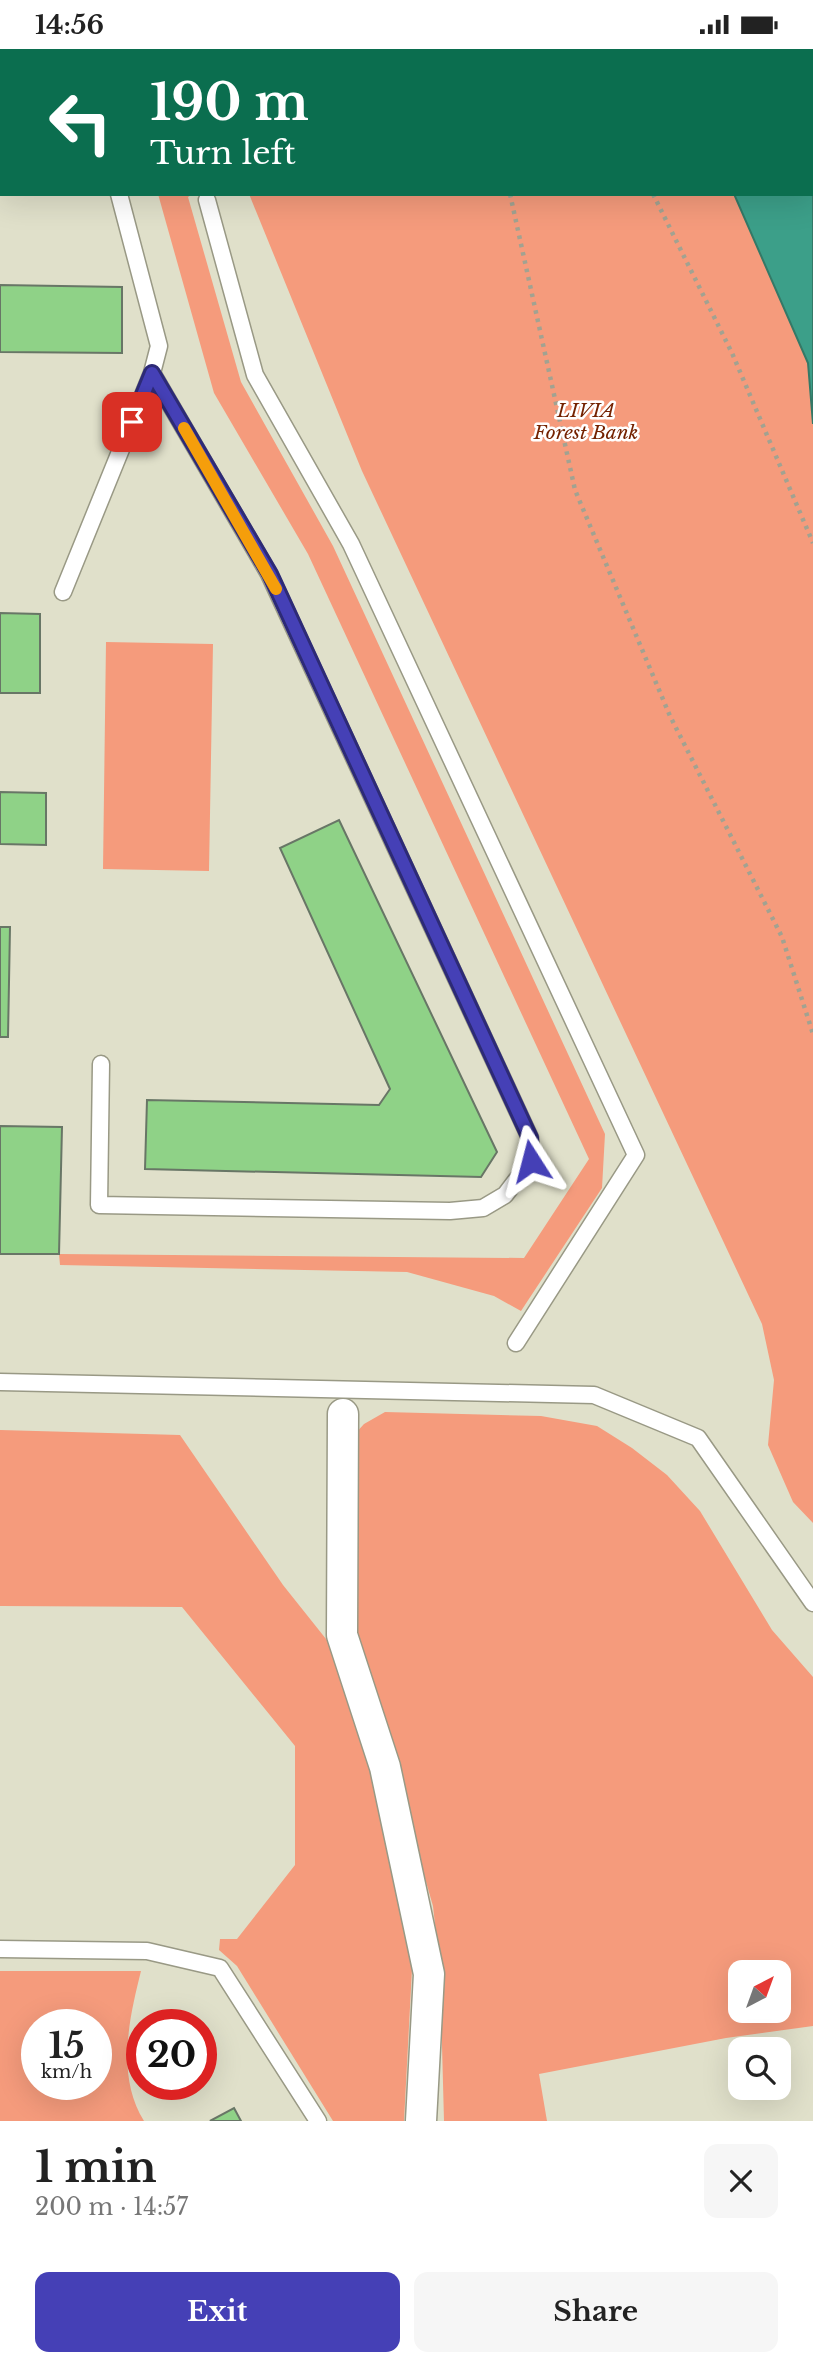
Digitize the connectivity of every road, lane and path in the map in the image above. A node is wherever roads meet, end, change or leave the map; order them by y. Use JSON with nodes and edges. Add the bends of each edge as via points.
{"nodes":[{"id":1,"x":120,"y":196,"type":"edge"},
{"id":2,"x":510,"y":196,"type":"edge"},
{"id":3,"x":654,"y":196,"type":"edge"},
{"id":4,"x":206,"y":200,"type":"dead end"},
{"id":5,"x":152,"y":373,"type":"junction"},
{"id":6,"x":813,"y":543,"type":"edge"},
{"id":7,"x":63,"y":592,"type":"dead end"},
{"id":8,"x":813,"y":1034,"type":"edge"},
{"id":9,"x":101,"y":1065,"type":"dead end"},
{"id":10,"x":516,"y":1343,"type":"dead end"},
{"id":11,"x":0,"y":1382,"type":"edge"},
{"id":12,"x":343,"y":1414,"type":"dead end"},
{"id":13,"x":813,"y":1602,"type":"edge"},
{"id":14,"x":0,"y":1949,"type":"edge"},
{"id":15,"x":317,"y":2121,"type":"edge"},
{"id":16,"x":421,"y":2121,"type":"edge"}],
"edges":[{"from":1,"to":5,"type":"lane","via":[[159,346]]},
{"from":2,"to":8,"type":"path","via":[[575,490],[670,716],[782,937]]},
{"from":3,"to":6,"type":"path","via":[[732,353]]},
{"from":4,"to":10,"type":"lane","via":[[255,375],[351,544],[636,1155]]},
{"from":5,"to":7,"type":"lane"},
{"from":5,"to":9,"type":"lane","via":[[270,574],[530,1138],[531,1161],[505,1195],[483,1208],[99,1205]]},
{"from":11,"to":13,"type":"lane","via":[[594,1395],[698,1438]]},
{"from":12,"to":16,"type":"street","via":[[342,1635],[385,1767],[429,1974]]},
{"from":14,"to":15,"type":"lane","via":[[147,1951],[220,1968]]}]}
